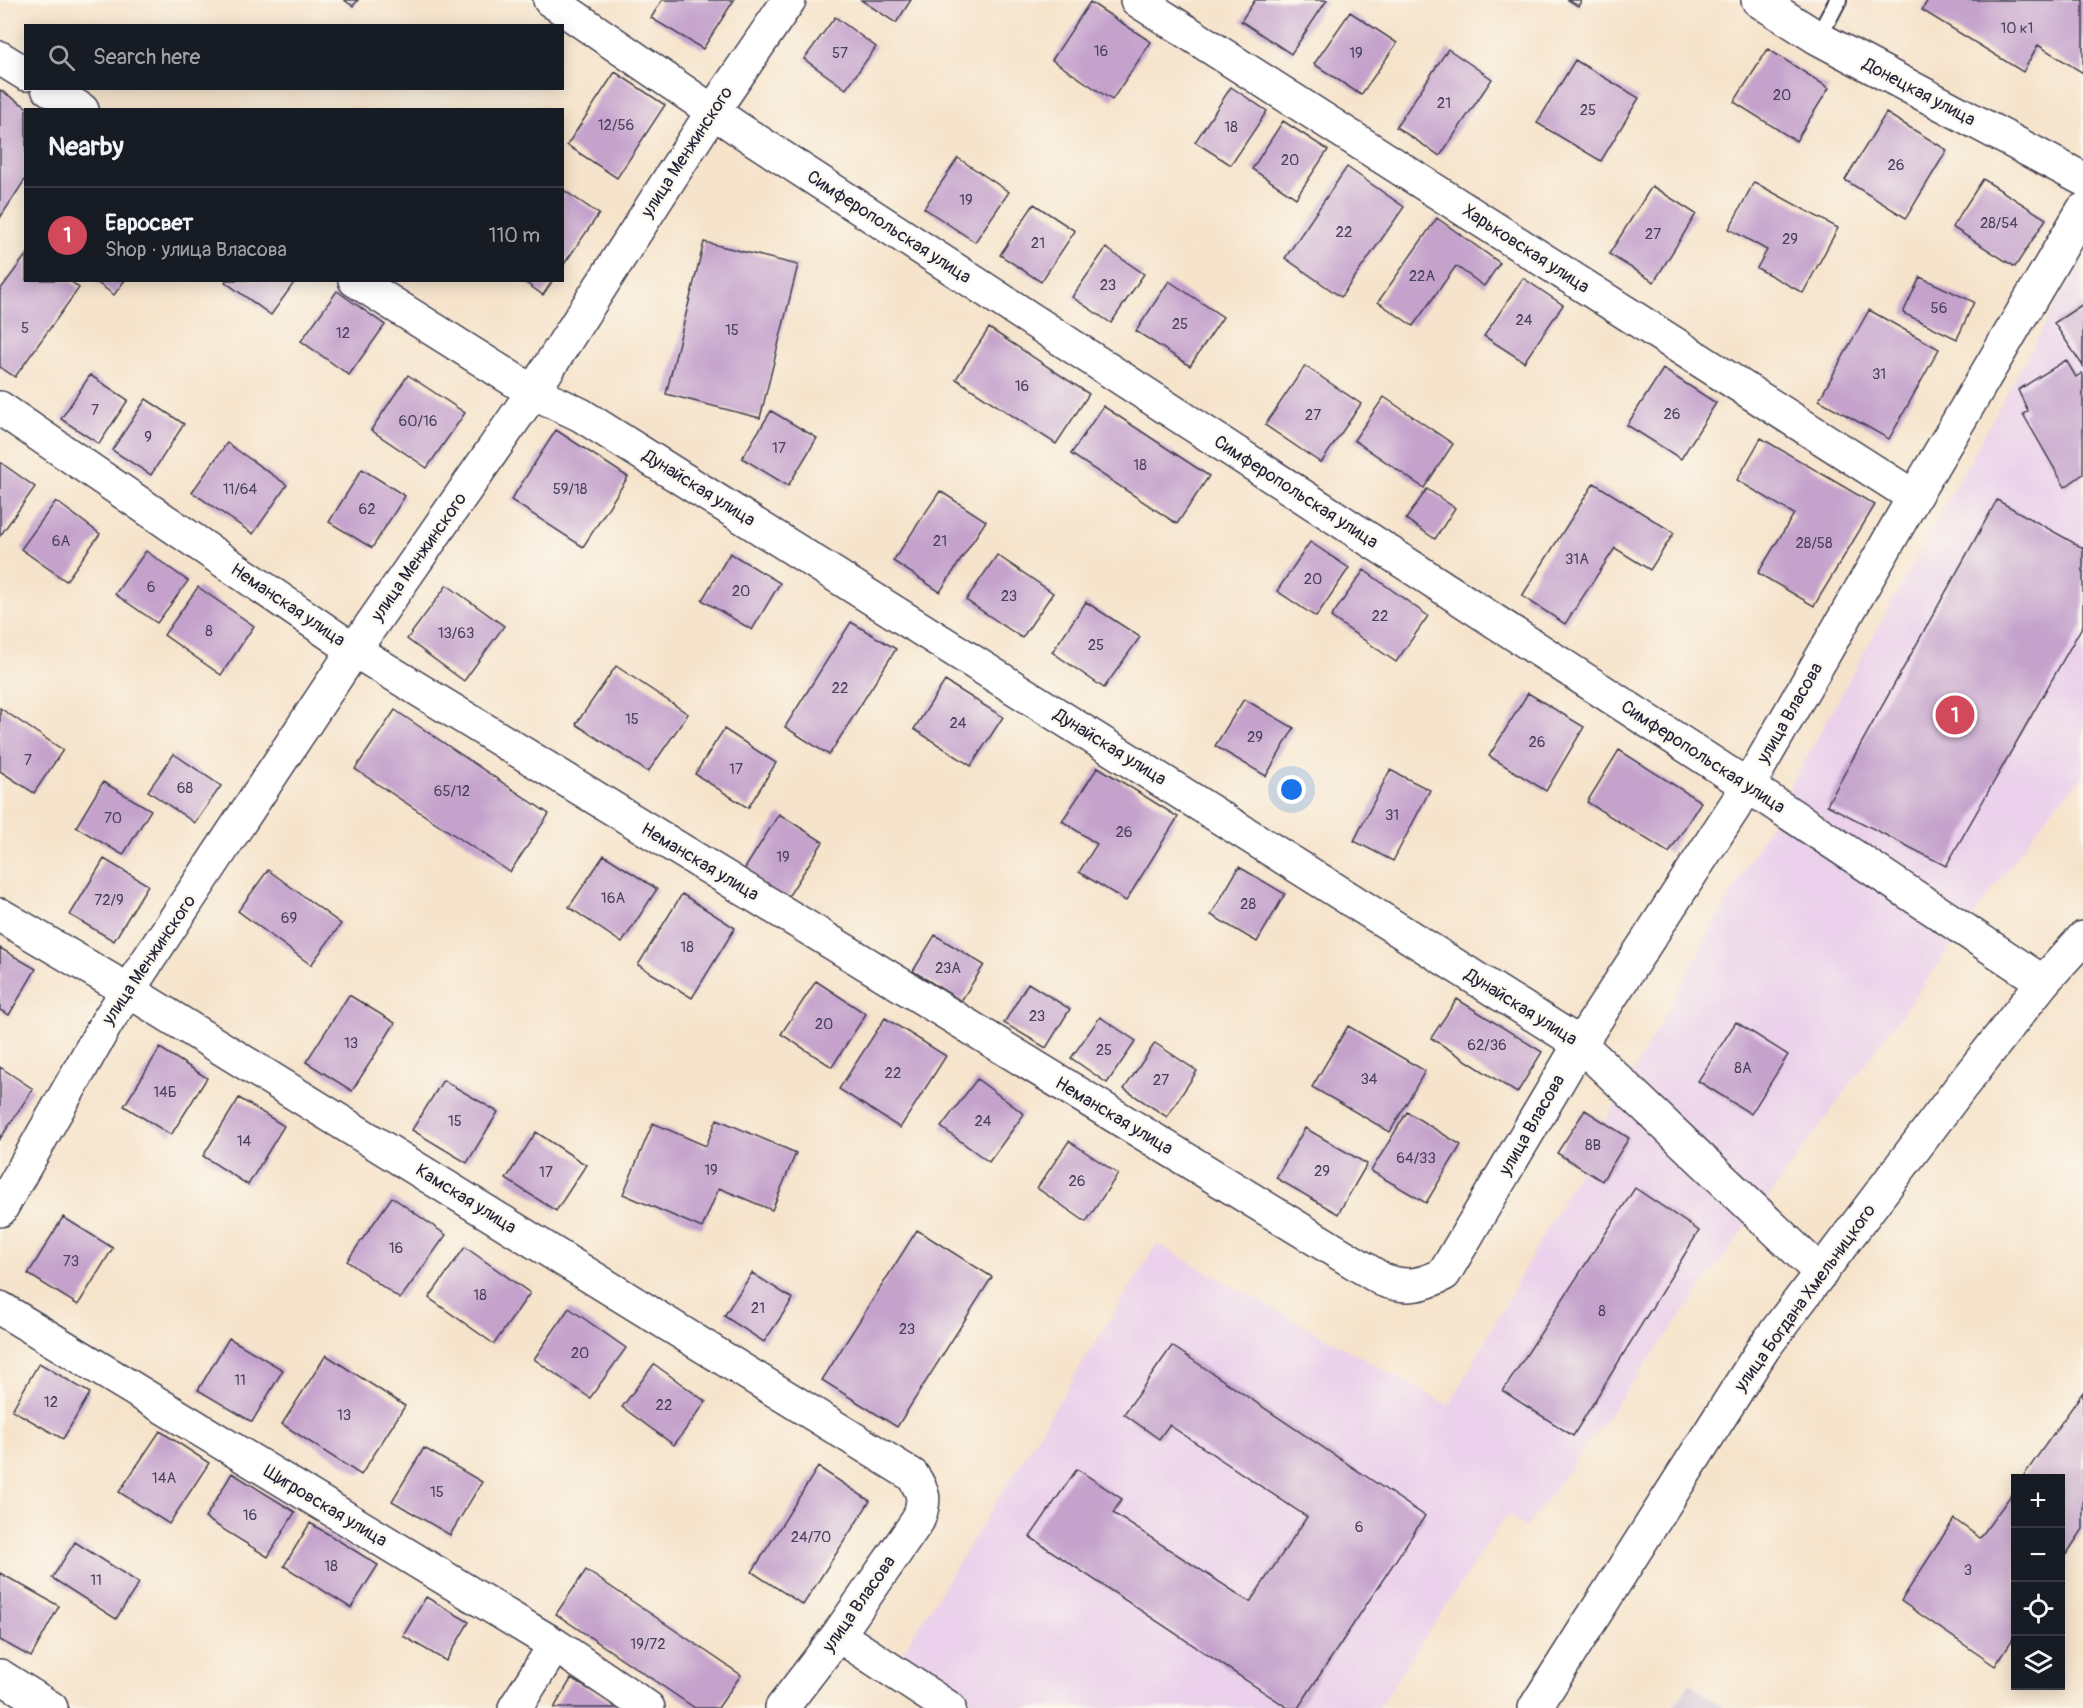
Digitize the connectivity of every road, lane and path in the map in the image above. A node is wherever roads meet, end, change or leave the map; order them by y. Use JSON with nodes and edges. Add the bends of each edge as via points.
{"nodes":[{"id":1,"x":550,"y":0,"type":"edge"},
{"id":2,"x":789,"y":0,"type":"edge"},
{"id":3,"x":1137,"y":0,"type":"edge"},
{"id":4,"x":1758,"y":0,"type":"edge"},
{"id":5,"x":1838,"y":0,"type":"edge"},
{"id":6,"x":1818,"y":38,"type":"junction"},
{"id":7,"x":0,"y":58,"type":"edge"},
{"id":8,"x":24,"y":73,"type":"edge"},
{"id":9,"x":51,"y":90,"type":"edge"},
{"id":10,"x":79,"y":108,"type":"edge"},
{"id":11,"x":713,"y":111,"type":"junction"},
{"id":12,"x":2083,"y":179,"type":"edge"},
{"id":13,"x":2083,"y":210,"type":"edge"},
{"id":14,"x":358,"y":282,"type":"edge"},
{"id":15,"x":533,"y":392,"type":"junction"},
{"id":16,"x":0,"y":408,"type":"edge"},
{"id":17,"x":1914,"y":497,"type":"junction"},
{"id":18,"x":354,"y":650,"type":"junction"},
{"id":19,"x":1748,"y":786,"type":"junction"},
{"id":20,"x":0,"y":915,"type":"edge"},
{"id":21,"x":2083,"y":938,"type":"edge"},
{"id":22,"x":2043,"y":982,"type":"junction"},
{"id":23,"x":129,"y":991,"type":"junction"},
{"id":24,"x":1580,"y":1044,"type":"junction"},
{"id":25,"x":0,"y":1210,"type":"edge"},
{"id":26,"x":1821,"y":1273,"type":"junction"},
{"id":27,"x":1415,"y":1285,"type":"joint"},
{"id":28,"x":0,"y":1308,"type":"edge"},
{"id":29,"x":923,"y":1494,"type":"joint"},
{"id":30,"x":838,"y":1635,"type":"junction"},
{"id":31,"x":555,"y":1646,"type":"junction"},
{"id":32,"x":0,"y":1676,"type":"edge"},
{"id":33,"x":51,"y":1708,"type":"edge"},
{"id":34,"x":514,"y":1708,"type":"edge"},
{"id":35,"x":648,"y":1708,"type":"edge"},
{"id":36,"x":782,"y":1708,"type":"edge"},
{"id":37,"x":950,"y":1708,"type":"edge"},
{"id":38,"x":1535,"y":1708,"type":"edge"}],
"edges":[{"from":1,"to":11,"type":"street","name":"Симферопольская улица"},
{"from":2,"to":11,"type":"street","name":"улица Менжинского"},
{"from":3,"to":17,"type":"street","name":"Харьковская улица"},
{"from":4,"to":6,"type":"street","name":"Донецкая улица"},
{"from":5,"to":6,"type":"lane"},
{"from":6,"to":12,"type":"street","name":"Донецкая улица"},
{"from":7,"to":8,"type":"street"},
{"from":9,"to":10,"type":"street"},
{"from":11,"to":15,"type":"street","name":"улица Менжинского"},
{"from":11,"to":19,"type":"street","name":"Симферопольская улица"},
{"from":13,"to":17,"type":"street","name":"улица Власова"},
{"from":14,"to":15,"type":"street","name":"Дунайская улица"},
{"from":15,"to":18,"type":"street","name":"улица Менжинского"},
{"from":15,"to":24,"type":"street","name":"Дунайская улица","via":[[581,414]]},
{"from":16,"to":18,"type":"street","name":"Неманская улица"},
{"from":17,"to":19,"type":"street","name":"улица Власова"},
{"from":18,"to":23,"type":"street","name":"улица Менжинского"},
{"from":18,"to":27,"type":"street","name":"Неманская улица","via":[[1383,1280],[1398,1286]]},
{"from":19,"to":22,"type":"street","name":"Симферопольская улица"},
{"from":19,"to":24,"type":"street","name":"улица Власова"},
{"from":20,"to":23,"type":"street","name":"Камская улица"},
{"from":21,"to":22,"type":"street","name":"улица Богдана Хмельницкого"},
{"from":22,"to":26,"type":"street","name":"улица Богдана Хмельницкого"},
{"from":23,"to":25,"type":"street","name":"улица Менжинского","via":[[107,1022]]},
{"from":23,"to":29,"type":"street","name":"Камская улица","via":[[912,1475]]},
{"from":24,"to":26,"type":"street","name":"Дунайская улица"},
{"from":24,"to":27,"type":"street","name":"улица Власова","via":[[1444,1274]]},
{"from":26,"to":38,"type":"street","name":"улица Богдана Хмельницкого","via":[[1763,1349]]},
{"from":28,"to":31,"type":"street","name":"Щигровская улица"},
{"from":29,"to":30,"type":"street","name":"улица Власова","via":[[918,1520]]},
{"from":30,"to":36,"type":"street","name":"улица Власова"},
{"from":30,"to":37,"type":"street"},
{"from":31,"to":34,"type":"street"},
{"from":31,"to":35,"type":"street","name":"Щигровская улица"},
{"from":32,"to":33,"type":"street"}]}
